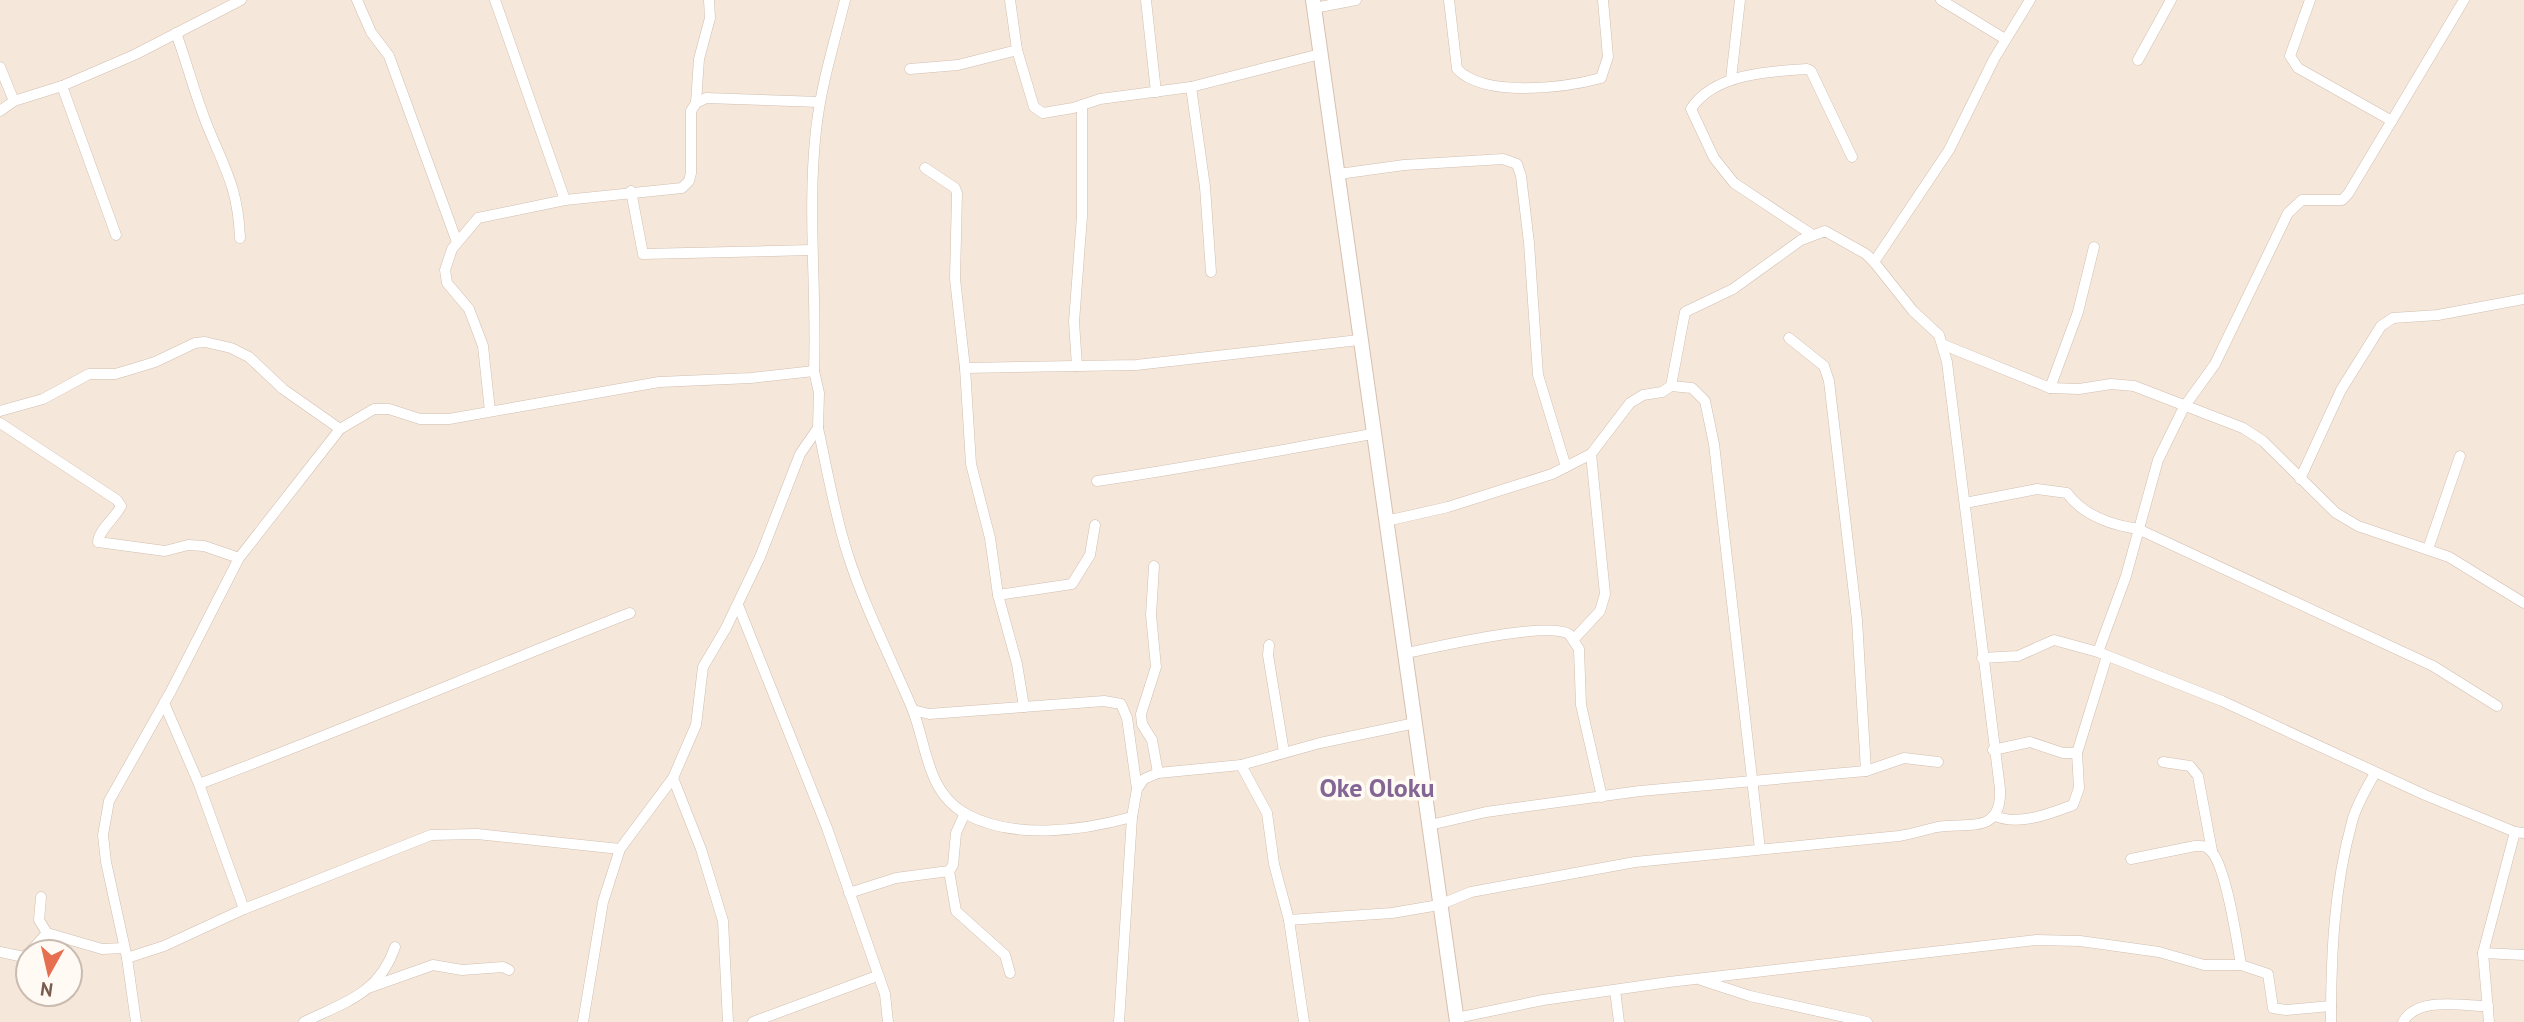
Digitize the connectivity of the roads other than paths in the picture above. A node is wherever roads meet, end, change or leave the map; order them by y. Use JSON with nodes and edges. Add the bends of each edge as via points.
{"nodes":[{"id":1,"x":241,"y":0,"type":"edge"},
{"id":2,"x":356,"y":0,"type":"edge"},
{"id":3,"x":495,"y":0,"type":"edge"},
{"id":4,"x":709,"y":0,"type":"edge"},
{"id":5,"x":845,"y":0,"type":"edge"},
{"id":6,"x":1010,"y":0,"type":"edge"},
{"id":7,"x":1146,"y":0,"type":"edge"},
{"id":8,"x":1356,"y":0,"type":"edge"},
{"id":9,"x":1449,"y":0,"type":"edge"},
{"id":10,"x":1604,"y":0,"type":"edge"},
{"id":11,"x":1740,"y":0,"type":"edge"},
{"id":12,"x":1941,"y":0,"type":"edge"},
{"id":13,"x":2030,"y":0,"type":"edge"},
{"id":14,"x":2171,"y":0,"type":"edge"},
{"id":15,"x":2310,"y":0,"type":"edge"},
{"id":16,"x":2464,"y":0,"type":"edge"},
{"id":17,"x":225,"y":3,"type":"edge"},
{"id":18,"x":1313,"y":4,"type":"edge"},
{"id":19,"x":176,"y":33,"type":"junction"},
{"id":20,"x":2005,"y":39,"type":"junction"},
{"id":21,"x":1017,"y":50,"type":"junction"},
{"id":22,"x":1320,"y":54,"type":"junction"},
{"id":23,"x":2138,"y":60,"type":"dead end"},
{"id":24,"x":0,"y":67,"type":"edge"},
{"id":25,"x":910,"y":69,"type":"dead end"},
{"id":26,"x":1731,"y":79,"type":"junction"},
{"id":27,"x":62,"y":86,"type":"junction"},
{"id":28,"x":1191,"y":87,"type":"junction"},
{"id":29,"x":1156,"y":92,"type":"junction"},
{"id":30,"x":15,"y":101,"type":"junction"},
{"id":31,"x":820,"y":102,"type":"junction"},
{"id":32,"x":696,"y":103,"type":"junction"},
{"id":33,"x":1082,"y":106,"type":"junction"},
{"id":34,"x":0,"y":111,"type":"edge"},
{"id":35,"x":2392,"y":121,"type":"junction"},
{"id":36,"x":1852,"y":157,"type":"dead end"},
{"id":37,"x":925,"y":169,"type":"dead end"},
{"id":38,"x":1339,"y":174,"type":"junction"},
{"id":39,"x":631,"y":191,"type":"junction"},
{"id":40,"x":565,"y":200,"type":"junction"},
{"id":41,"x":1811,"y":234,"type":"junction"},
{"id":42,"x":116,"y":235,"type":"dead end"},
{"id":43,"x":240,"y":238,"type":"dead end"},
{"id":44,"x":457,"y":242,"type":"junction"},
{"id":45,"x":2094,"y":247,"type":"dead end"},
{"id":46,"x":812,"y":250,"type":"junction"},
{"id":47,"x":1874,"y":262,"type":"junction"},
{"id":48,"x":1211,"y":272,"type":"dead end"},
{"id":49,"x":2524,"y":299,"type":"edge"},
{"id":50,"x":1789,"y":338,"type":"dead end"},
{"id":51,"x":1359,"y":340,"type":"junction"},
{"id":52,"x":1944,"y":345,"type":"junction"},
{"id":53,"x":1077,"y":366,"type":"junction"},
{"id":54,"x":965,"y":368,"type":"junction"},
{"id":55,"x":814,"y":371,"type":"junction"},
{"id":56,"x":1671,"y":386,"type":"junction"},
{"id":57,"x":2050,"y":388,"type":"junction"},
{"id":58,"x":2184,"y":407,"type":"junction"},
{"id":59,"x":0,"y":411,"type":"edge"},
{"id":60,"x":490,"y":411,"type":"junction"},
{"id":61,"x":0,"y":423,"type":"edge"},
{"id":62,"x":818,"y":428,"type":"junction"},
{"id":63,"x":340,"y":429,"type":"junction"},
{"id":64,"x":1372,"y":434,"type":"junction"},
{"id":65,"x":1591,"y":454,"type":"junction"},
{"id":66,"x":2460,"y":456,"type":"dead end"},
{"id":67,"x":1566,"y":467,"type":"junction"},
{"id":68,"x":2300,"y":479,"type":"junction"},
{"id":69,"x":1097,"y":481,"type":"dead end"},
{"id":70,"x":1965,"y":503,"type":"junction"},
{"id":71,"x":1385,"y":521,"type":"junction"},
{"id":72,"x":1095,"y":525,"type":"dead end"},
{"id":73,"x":2138,"y":529,"type":"junction"},
{"id":74,"x":2428,"y":549,"type":"junction"},
{"id":75,"x":239,"y":558,"type":"junction"},
{"id":76,"x":1154,"y":566,"type":"dead end"},
{"id":77,"x":998,"y":595,"type":"junction"},
{"id":78,"x":2524,"y":603,"type":"edge"},
{"id":79,"x":738,"y":605,"type":"junction"},
{"id":80,"x":630,"y":613,"type":"dead end"},
{"id":81,"x":1574,"y":639,"type":"junction"},
{"id":82,"x":1269,"y":645,"type":"dead end"},
{"id":83,"x":1407,"y":653,"type":"junction"},
{"id":84,"x":2102,"y":654,"type":"junction"},
{"id":85,"x":1982,"y":658,"type":"junction"},
{"id":86,"x":164,"y":704,"type":"junction"},
{"id":87,"x":2497,"y":706,"type":"dead end"},
{"id":88,"x":1024,"y":707,"type":"junction"},
{"id":89,"x":912,"y":710,"type":"junction"},
{"id":90,"x":1415,"y":723,"type":"junction"},
{"id":91,"x":1993,"y":750,"type":"junction"},
{"id":92,"x":1284,"y":752,"type":"junction"},
{"id":93,"x":2077,"y":753,"type":"junction"},
{"id":94,"x":1938,"y":762,"type":"dead end"},
{"id":95,"x":2163,"y":762,"type":"dead end"},
{"id":96,"x":1241,"y":765,"type":"junction"},
{"id":97,"x":1866,"y":771,"type":"junction"},
{"id":98,"x":1157,"y":773,"type":"junction"},
{"id":99,"x":2375,"y":773,"type":"junction"},
{"id":100,"x":673,"y":778,"type":"junction"},
{"id":101,"x":1752,"y":783,"type":"junction"},
{"id":102,"x":199,"y":784,"type":"junction"},
{"id":103,"x":1137,"y":789,"type":"junction"},
{"id":104,"x":1602,"y":797,"type":"junction"},
{"id":105,"x":965,"y":813,"type":"junction"},
{"id":106,"x":1995,"y":816,"type":"junction"},
{"id":107,"x":1132,"y":817,"type":"junction"},
{"id":108,"x":1430,"y":825,"type":"junction"},
{"id":109,"x":2519,"y":832,"type":"edge"},
{"id":110,"x":620,"y":849,"type":"junction"},
{"id":111,"x":1760,"y":849,"type":"junction"},
{"id":112,"x":2212,"y":851,"type":"junction"},
{"id":113,"x":2131,"y":859,"type":"dead end"},
{"id":114,"x":949,"y":871,"type":"junction"},
{"id":115,"x":849,"y":894,"type":"junction"},
{"id":116,"x":41,"y":897,"type":"dead end"},
{"id":117,"x":1438,"y":905,"type":"junction"},
{"id":118,"x":244,"y":909,"type":"junction"},
{"id":119,"x":1289,"y":920,"type":"junction"},
{"id":120,"x":47,"y":933,"type":"junction"},
{"id":121,"x":42,"y":938,"type":"edge"},
{"id":122,"x":395,"y":947,"type":"dead end"},
{"id":123,"x":125,"y":953,"type":"junction"},
{"id":124,"x":2483,"y":953,"type":"junction"},
{"id":125,"x":2524,"y":955,"type":"edge"},
{"id":126,"x":2241,"y":965,"type":"junction"},
{"id":127,"x":509,"y":970,"type":"dead end"},
{"id":128,"x":1010,"y":973,"type":"dead end"},
{"id":129,"x":877,"y":976,"type":"junction"},
{"id":130,"x":1698,"y":978,"type":"junction"},
{"id":131,"x":368,"y":988,"type":"junction"},
{"id":132,"x":1615,"y":990,"type":"junction"},
{"id":133,"x":2331,"y":1006,"type":"junction"},
{"id":134,"x":2488,"y":1006,"type":"junction"},
{"id":135,"x":1457,"y":1020,"type":"edge"},
{"id":136,"x":765,"y":1021,"type":"edge"},
{"id":137,"x":136,"y":1022,"type":"edge"},
{"id":138,"x":304,"y":1022,"type":"edge"},
{"id":139,"x":583,"y":1022,"type":"edge"},
{"id":140,"x":728,"y":1022,"type":"edge"},
{"id":141,"x":753,"y":1022,"type":"edge"},
{"id":142,"x":888,"y":1022,"type":"edge"},
{"id":143,"x":1119,"y":1022,"type":"edge"},
{"id":144,"x":1304,"y":1022,"type":"edge"},
{"id":145,"x":1619,"y":1022,"type":"edge"},
{"id":146,"x":1867,"y":1022,"type":"edge"},
{"id":147,"x":2330,"y":1022,"type":"edge"},
{"id":148,"x":2403,"y":1022,"type":"edge"},
{"id":149,"x":2489,"y":1022,"type":"edge"}],
"edges":[{"from":1,"to":17,"type":"street"},
{"from":2,"to":44,"type":"street","via":[[389,56]]},
{"from":3,"to":40,"type":"street"},
{"from":4,"to":32,"type":"street"},
{"from":5,"to":31,"type":"street"},
{"from":6,"to":21,"type":"street"},
{"from":7,"to":29,"type":"street"},
{"from":8,"to":18,"type":"street"},
{"from":9,"to":10,"type":"street","via":[[1457,69],[1471,81],[1500,88],[1601,78],[1608,57]]},
{"from":11,"to":26,"type":"street"},
{"from":12,"to":20,"type":"street"},
{"from":13,"to":20,"type":"street"},
{"from":14,"to":23,"type":"street"},
{"from":15,"to":35,"type":"street","via":[[2290,56],[2298,68]]},
{"from":16,"to":35,"type":"street"},
{"from":17,"to":19,"type":"street"},
{"from":18,"to":22,"type":"street"},
{"from":19,"to":27,"type":"street"},
{"from":19,"to":43,"type":"street","via":[[207,125],[231,176]]},
{"from":20,"to":47,"type":"street","via":[[1950,150]]},
{"from":21,"to":25,"type":"street","via":[[958,65]]},
{"from":21,"to":33,"type":"street","via":[[1034,107],[1043,113]]},
{"from":22,"to":28,"type":"street"},
{"from":22,"to":38,"type":"street"},
{"from":24,"to":30,"type":"street"},
{"from":26,"to":36,"type":"street","via":[[1811,71]]},
{"from":26,"to":41,"type":"street","via":[[1696,101],[1691,109],[1697,127],[1734,183]]},
{"from":27,"to":30,"type":"street"},
{"from":27,"to":42,"type":"street"},
{"from":28,"to":29,"type":"street"},
{"from":28,"to":48,"type":"street"},
{"from":29,"to":33,"type":"street","via":[[1100,99]]},
{"from":30,"to":34,"type":"street"},
{"from":31,"to":32,"type":"street","via":[[706,98]]},
{"from":31,"to":46,"type":"street"},
{"from":32,"to":39,"type":"street","via":[[691,111],[689,181],[682,188],[666,191]]},
{"from":33,"to":53,"type":"street","via":[[1082,216],[1074,322]]},
{"from":35,"to":58,"type":"street","via":[[2342,200],[2314,198],[2295,203],[2215,364]]},
{"from":37,"to":54,"type":"street","via":[[957,193],[955,279]]},
{"from":38,"to":51,"type":"street"},
{"from":38,"to":67,"type":"street","via":[[1503,159],[1517,164],[1529,243],[1538,375]]},
{"from":39,"to":40,"type":"street"},
{"from":39,"to":46,"type":"street","via":[[643,254]]},
{"from":40,"to":44,"type":"street","via":[[478,218]]},
{"from":41,"to":47,"type":"street","via":[[1825,231]]},
{"from":41,"to":56,"type":"street","via":[[1733,289],[1685,312]]},
{"from":44,"to":60,"type":"street","via":[[445,270],[447,283],[469,309],[483,346]]},
{"from":45,"to":57,"type":"street","via":[[2078,312]]},
{"from":46,"to":55,"type":"street"},
{"from":47,"to":52,"type":"street"},
{"from":49,"to":68,"type":"street","via":[[2393,318],[2381,326],[2341,390]]},
{"from":50,"to":97,"type":"street","via":[[1824,366],[1829,381],[1857,620]]},
{"from":51,"to":53,"type":"street","via":[[1190,361]]},
{"from":51,"to":64,"type":"street"},
{"from":52,"to":57,"type":"street"},
{"from":52,"to":70,"type":"street"},
{"from":53,"to":54,"type":"street"},
{"from":54,"to":77,"type":"street","via":[[971,464],[990,538]]},
{"from":55,"to":60,"type":"street","via":[[659,382]]},
{"from":55,"to":62,"type":"street"},
{"from":56,"to":65,"type":"street","via":[[1630,403]]},
{"from":56,"to":101,"type":"street","via":[[1692,388],[1709,408]]},
{"from":57,"to":58,"type":"street","via":[[2125,384]]},
{"from":58,"to":68,"type":"street","via":[[2243,428]]},
{"from":58,"to":73,"type":"street","via":[[2158,460]]},
{"from":59,"to":63,"type":"street","via":[[43,398],[89,374],[115,374],[205,342],[249,357],[283,389]]},
{"from":60,"to":63,"type":"street","via":[[434,420],[374,409]]},
{"from":61,"to":75,"type":"street","via":[[117,500],[121,506],[98,542],[165,551],[204,546]]},
{"from":62,"to":79,"type":"street","via":[[800,454]]},
{"from":62,"to":89,"type":"street","via":[[847,551]]},
{"from":63,"to":75,"type":"street"},
{"from":64,"to":69,"type":"street","via":[[1185,470]]},
{"from":64,"to":71,"type":"street"},
{"from":65,"to":67,"type":"street"},
{"from":65,"to":81,"type":"street","via":[[1605,594],[1600,611]]},
{"from":66,"to":74,"type":"street"},
{"from":67,"to":71,"type":"street","via":[[1448,507]]},
{"from":68,"to":74,"type":"street","via":[[2336,513],[2358,526]]},
{"from":70,"to":73,"type":"street","via":[[2053,489],[2067,493],[2080,509]]},
{"from":70,"to":85,"type":"street"},
{"from":71,"to":83,"type":"street"},
{"from":72,"to":77,"type":"street","via":[[1090,555],[1072,584]]},
{"from":73,"to":84,"type":"street"},
{"from":73,"to":87,"type":"street","via":[[2433,666]]},
{"from":74,"to":78,"type":"street"},
{"from":75,"to":86,"type":"street"},
{"from":76,"to":98,"type":"street","via":[[1156,667],[1141,714],[1152,740]]},
{"from":77,"to":88,"type":"street"},
{"from":79,"to":100,"type":"street","via":[[703,667],[696,725]]},
{"from":79,"to":115,"type":"street"},
{"from":80,"to":102,"type":"street"},
{"from":81,"to":83,"type":"street","via":[[1564,631],[1520,631]]},
{"from":81,"to":104,"type":"street","via":[[1581,705]]},
{"from":82,"to":92,"type":"street"},
{"from":83,"to":90,"type":"street"},
{"from":84,"to":85,"type":"street","via":[[2054,640],[2018,656]]},
{"from":84,"to":93,"type":"street"},
{"from":84,"to":99,"type":"street","via":[[2222,701]]},
{"from":85,"to":91,"type":"street"},
{"from":86,"to":102,"type":"street"},
{"from":86,"to":123,"type":"street","via":[[116,787],[105,822],[106,862]]},
{"from":88,"to":89,"type":"street","via":[[929,714]]},
{"from":88,"to":103,"type":"street","via":[[1104,701],[1121,704]]},
{"from":89,"to":105,"type":"street","via":[[934,780]]},
{"from":90,"to":92,"type":"street"},
{"from":90,"to":108,"type":"street"},
{"from":91,"to":93,"type":"street","via":[[2031,742]]},
{"from":91,"to":106,"type":"street","via":[[2000,803]]},
{"from":92,"to":96,"type":"street"},
{"from":93,"to":106,"type":"street","via":[[2079,788],[2073,806],[2018,820]]},
{"from":94,"to":97,"type":"street","via":[[1903,758]]},
{"from":95,"to":112,"type":"street","via":[[2190,766],[2198,776]]},
{"from":96,"to":98,"type":"street"},
{"from":96,"to":119,"type":"street","via":[[1267,813]]},
{"from":97,"to":101,"type":"street"},
{"from":98,"to":103,"type":"street"},
{"from":99,"to":109,"type":"street"},
{"from":99,"to":133,"type":"street","via":[[2352,820],[2330,952]]},
{"from":100,"to":110,"type":"street"},
{"from":100,"to":140,"type":"street","via":[[723,921]]},
{"from":101,"to":104,"type":"street"},
{"from":101,"to":111,"type":"street"},
{"from":102,"to":118,"type":"street"},
{"from":103,"to":107,"type":"street"},
{"from":104,"to":108,"type":"street","via":[[1486,812]]},
{"from":105,"to":107,"type":"street","via":[[1031,829],[1107,824]]},
{"from":105,"to":114,"type":"street"},
{"from":106,"to":111,"type":"street","via":[[1979,824],[1899,836]]},
{"from":107,"to":143,"type":"street"},
{"from":108,"to":117,"type":"street"},
{"from":109,"to":124,"type":"street"},
{"from":110,"to":118,"type":"street","via":[[477,834],[431,835]]},
{"from":110,"to":139,"type":"street","via":[[603,902]]},
{"from":111,"to":117,"type":"street","via":[[1558,875],[1471,892]]},
{"from":112,"to":113,"type":"street","via":[[2195,845]]},
{"from":112,"to":126,"type":"street","via":[[2224,880]]},
{"from":114,"to":115,"type":"street","via":[[896,878]]},
{"from":114,"to":128,"type":"street","via":[[956,911],[1005,955]]},
{"from":115,"to":129,"type":"street"},
{"from":116,"to":120,"type":"street","via":[[39,920]]},
{"from":117,"to":119,"type":"street","via":[[1348,918]]},
{"from":117,"to":135,"type":"street"},
{"from":118,"to":123,"type":"street","via":[[164,946]]},
{"from":119,"to":144,"type":"street"},
{"from":120,"to":121,"type":"street"},
{"from":120,"to":123,"type":"street"},
{"from":122,"to":131,"type":"street","via":[[388,969]]},
{"from":123,"to":137,"type":"street"},
{"from":124,"to":125,"type":"street"},
{"from":124,"to":134,"type":"street"},
{"from":126,"to":130,"type":"street","via":[[2204,965],[2159,952],[2054,939]]},
{"from":126,"to":133,"type":"street","via":[[2267,974],[2273,1008]]},
{"from":127,"to":131,"type":"street","via":[[433,965]]},
{"from":129,"to":136,"type":"street"},
{"from":129,"to":142,"type":"street","via":[[885,994]]},
{"from":130,"to":132,"type":"street"},
{"from":130,"to":146,"type":"street","via":[[1750,996]]},
{"from":131,"to":138,"type":"street"},
{"from":132,"to":135,"type":"street"},
{"from":132,"to":145,"type":"street"},
{"from":133,"to":147,"type":"street"},
{"from":134,"to":148,"type":"street","via":[[2419,1007],[2408,1012]]},
{"from":134,"to":149,"type":"street"},
{"from":136,"to":141,"type":"street"}]}
